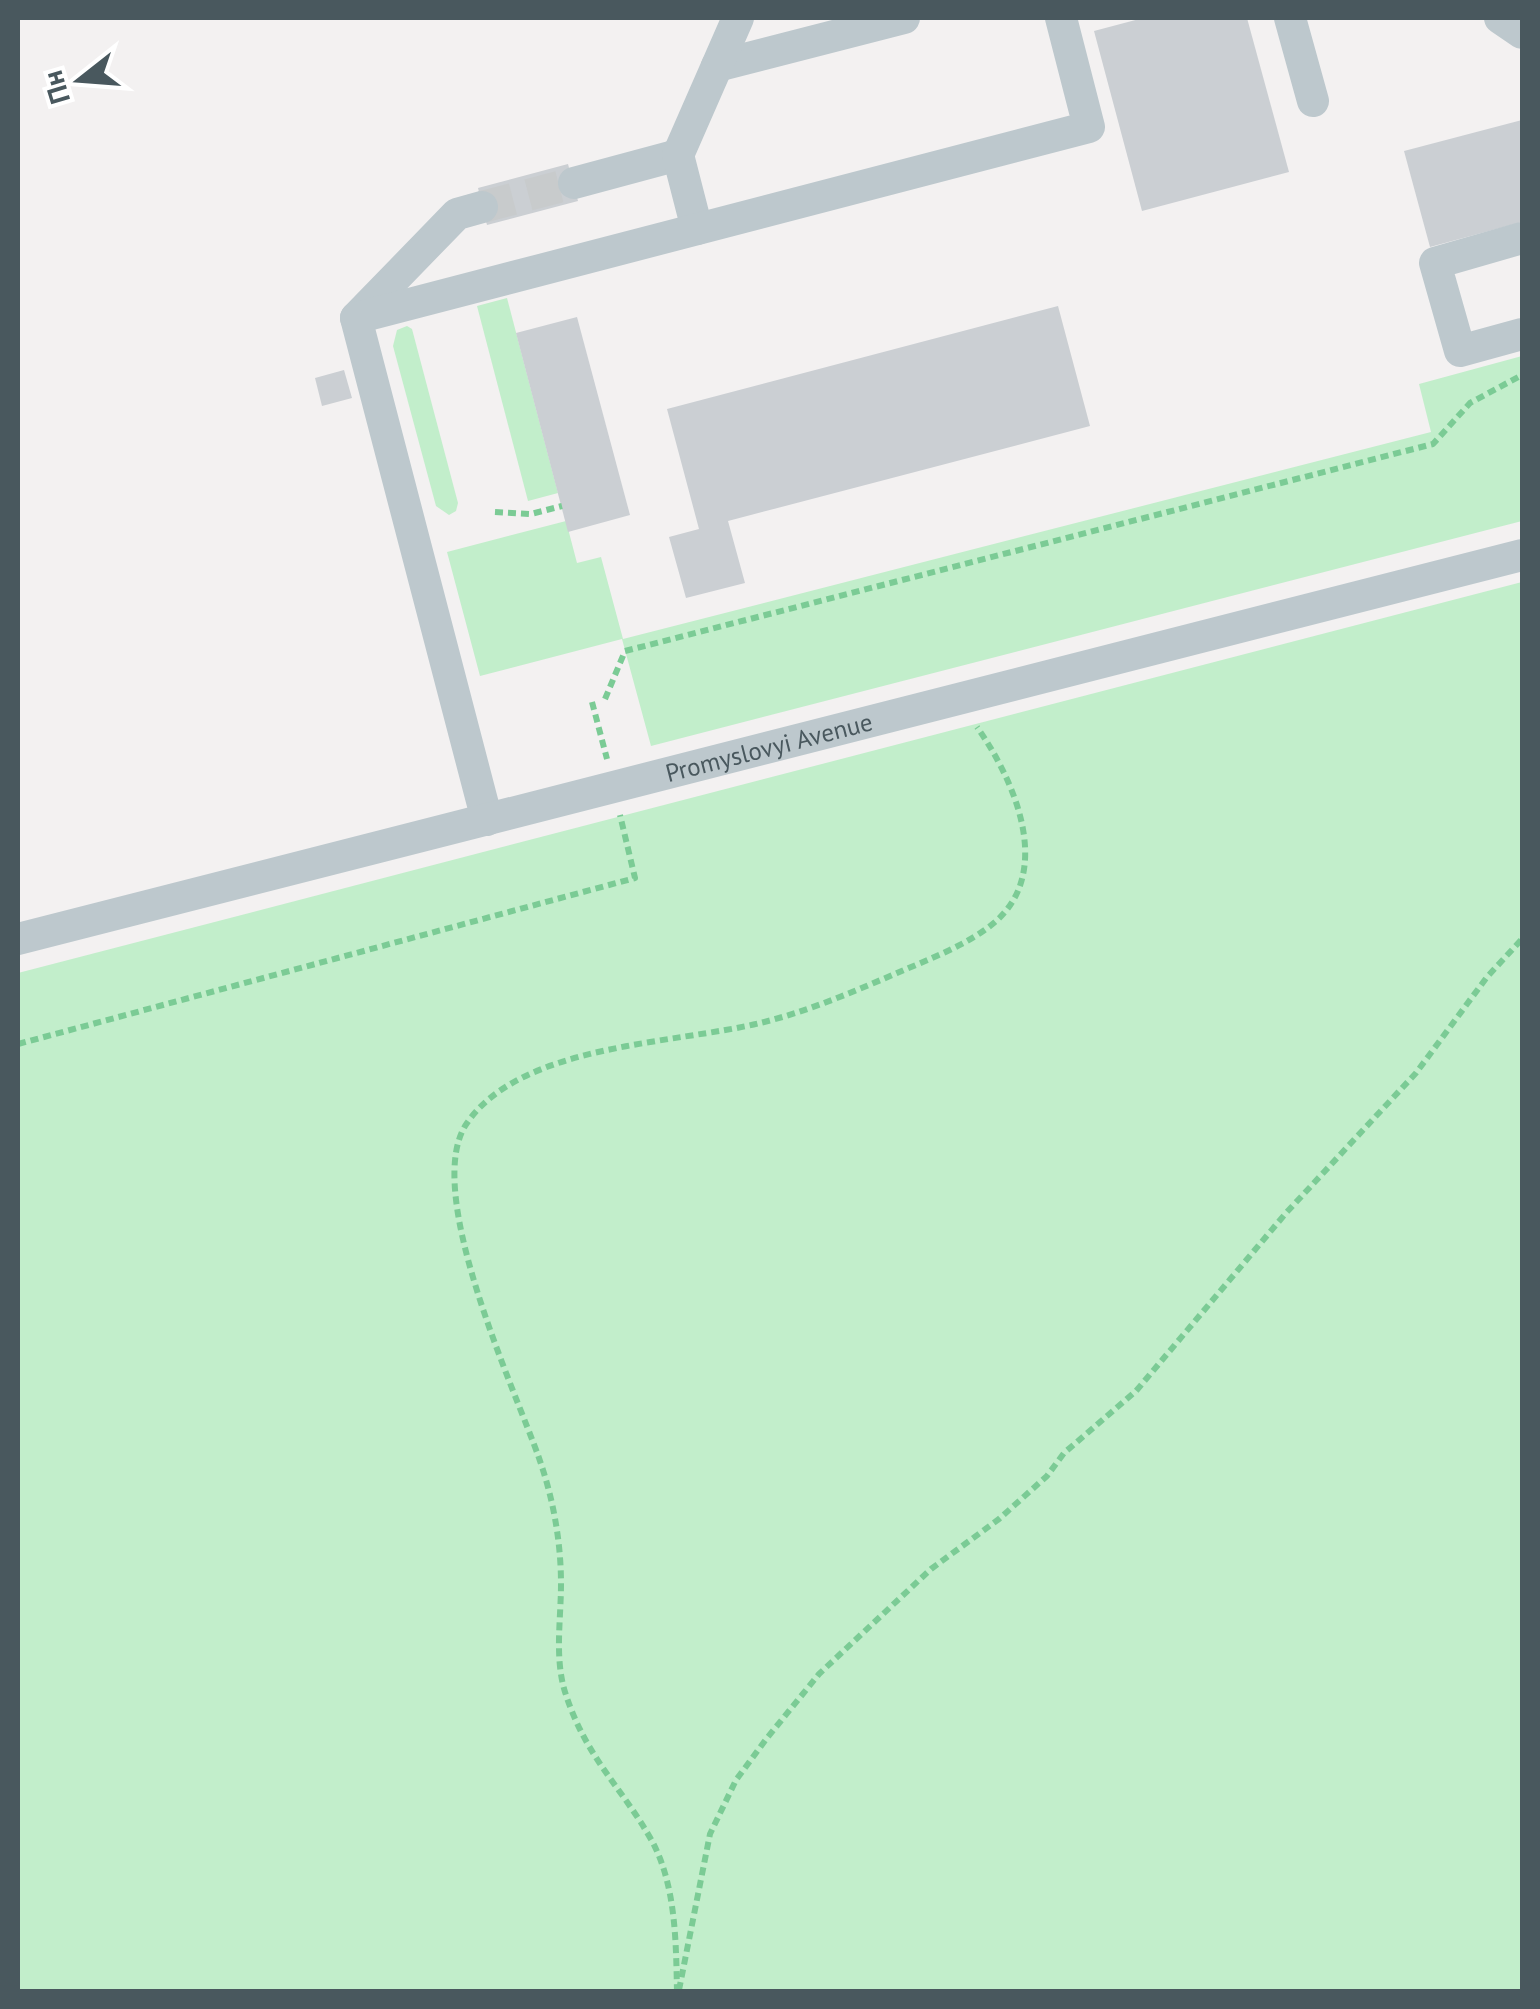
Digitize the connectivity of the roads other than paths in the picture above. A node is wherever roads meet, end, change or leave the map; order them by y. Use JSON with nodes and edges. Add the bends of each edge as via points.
{"nodes":[{"id":1,"x":738,"y":18,"type":"edge"},
{"id":2,"x":904,"y":18,"type":"edge"},
{"id":3,"x":1061,"y":18,"type":"edge"},
{"id":4,"x":1290,"y":18,"type":"edge"},
{"id":5,"x":1500,"y":18,"type":"edge"},
{"id":6,"x":1522,"y":33,"type":"edge"},
{"id":7,"x":717,"y":66,"type":"junction"},
{"id":8,"x":1313,"y":101,"type":"dead end"},
{"id":9,"x":678,"y":155,"type":"junction"},
{"id":10,"x":574,"y":183,"type":"tunnel mouth"},
{"id":11,"x":482,"y":207,"type":"tunnel mouth"},
{"id":12,"x":697,"y":229,"type":"junction"},
{"id":13,"x":1522,"y":238,"type":"edge"},
{"id":14,"x":356,"y":318,"type":"junction"},
{"id":15,"x":1522,"y":334,"type":"edge"},
{"id":16,"x":1522,"y":555,"type":"edge"},
{"id":17,"x":487,"y":820,"type":"junction"},
{"id":18,"x":18,"y":939,"type":"edge"}],
"edges":[{"from":1,"to":7,"type":"street"},
{"from":2,"to":7,"type":"street"},
{"from":3,"to":12,"type":"street","via":[[1089,127]]},
{"from":4,"to":8,"type":"street"},
{"from":5,"to":6,"type":"street"},
{"from":7,"to":9,"type":"street"},
{"from":9,"to":10,"type":"street"},
{"from":9,"to":12,"type":"street"},
{"from":11,"to":14,"type":"street","via":[[457,214]]},
{"from":12,"to":14,"type":"street"},
{"from":13,"to":15,"type":"street","via":[[1436,263],[1460,351]]},
{"from":14,"to":17,"type":"street"},
{"from":16,"to":17,"type":"street","name":"Promyslovyi Avenue"},
{"from":17,"to":18,"type":"street","name":"Promyslovyi Avenue"}]}
